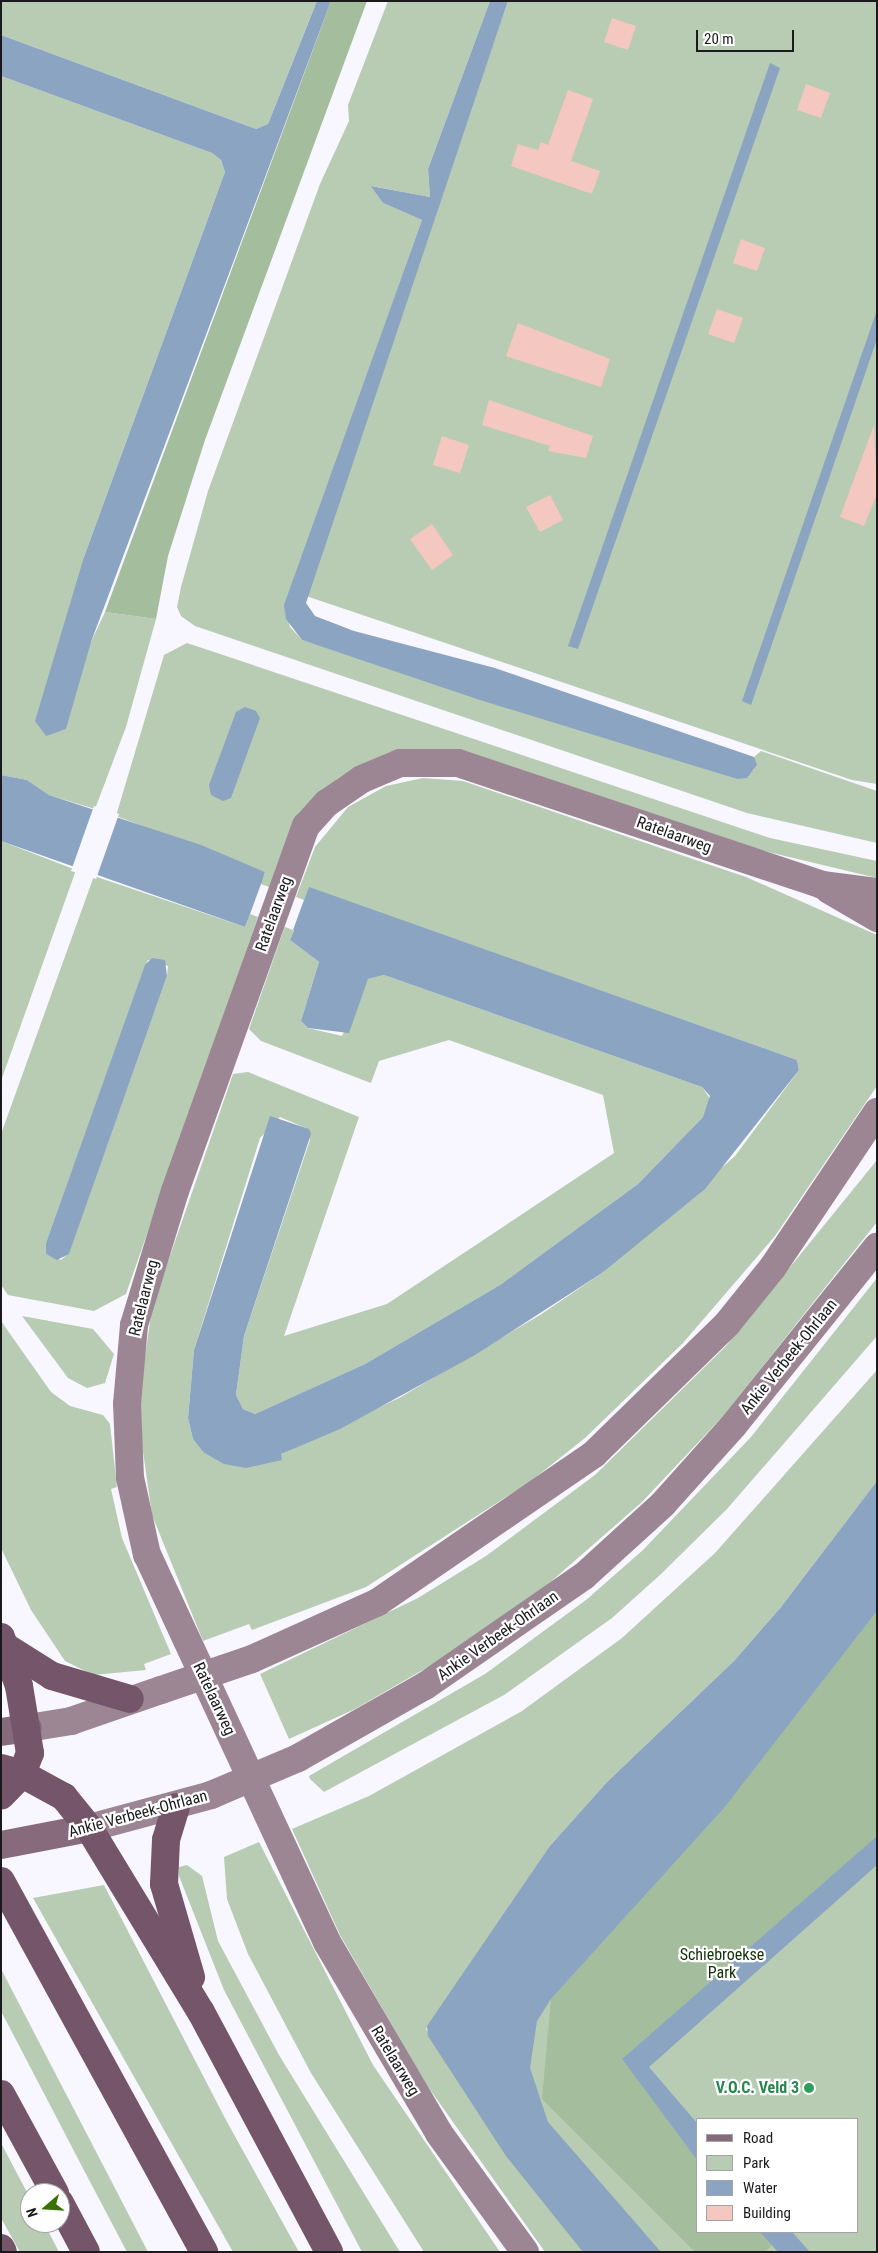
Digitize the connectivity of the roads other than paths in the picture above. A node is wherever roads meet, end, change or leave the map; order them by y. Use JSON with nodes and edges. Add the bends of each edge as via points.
{"nodes":[{"id":1,"x":822,"y":885,"type":"junction"},
{"id":2,"x":877,"y":892,"type":"edge"},
{"id":3,"x":877,"y":918,"type":"edge"},
{"id":4,"x":877,"y":1112,"type":"edge"},
{"id":5,"x":877,"y":1137,"type":"edge"},
{"id":6,"x":832,"y":1180,"type":"junction"},
{"id":7,"x":877,"y":1247,"type":"edge"},
{"id":8,"x":4,"y":1642,"type":"edge"},
{"id":9,"x":130,"y":1699,"type":"junction"},
{"id":10,"x":28,"y":1728,"type":"junction"},
{"id":11,"x":1,"y":1732,"type":"edge"},
{"id":12,"x":10,"y":1778,"type":"edge"},
{"id":13,"x":176,"y":1806,"type":"junction"},
{"id":14,"x":89,"y":1828,"type":"junction"},
{"id":15,"x":1,"y":1845,"type":"edge"},
{"id":16,"x":1,"y":1881,"type":"edge"},
{"id":17,"x":202,"y":2012,"type":"junction"},
{"id":18,"x":1,"y":2094,"type":"edge"},
{"id":19,"x":50,"y":2183,"type":"edge"},
{"id":20,"x":70,"y":2222,"type":"edge"},
{"id":21,"x":1,"y":2248,"type":"edge"},
{"id":22,"x":3,"y":2252,"type":"edge"},
{"id":23,"x":86,"y":2252,"type":"edge"},
{"id":24,"x":204,"y":2252,"type":"edge"},
{"id":25,"x":329,"y":2252,"type":"edge"},
{"id":26,"x":525,"y":2252,"type":"edge"}],
"edges":[{"from":1,"to":2,"type":"street","name":"Ratelaarweg"},
{"from":1,"to":3,"type":"street","name":"Ratelaarweg"},
{"from":1,"to":26,"type":"street","name":"Ratelaarweg","via":[[458,763],[428,760],[400,763],[362,779],[327,803],[306,826],[175,1191],[134,1325],[127,1404],[130,1478],[147,1555],[327,1942],[439,2133]]},
{"from":4,"to":6,"type":"street"},
{"from":5,"to":6,"type":"street"},
{"from":6,"to":9,"type":"street","bridge":true,"via":[[727,1324],[594,1454],[484,1534],[378,1602],[252,1659]]},
{"from":7,"to":13,"type":"street","name":"Ankie Verbeek-Ohrlaan","bridge":true,"via":[[733,1426],[663,1504],[584,1576],[425,1686],[298,1758],[211,1795]]},
{"from":8,"to":9,"type":"highway","via":[[52,1676]]},
{"from":8,"to":10,"type":"highway"},
{"from":9,"to":10,"type":"street","via":[[71,1721]]},
{"from":10,"to":11,"type":"main road"},
{"from":10,"to":12,"type":"highway","via":[[30,1754]]},
{"from":12,"to":14,"type":"highway","via":[[64,1797]]},
{"from":13,"to":14,"type":"street","name":"Ankie Verbeek-Ohrlaan"},
{"from":13,"to":17,"type":"highway","via":[[166,1840],[164,1884]]},
{"from":14,"to":15,"type":"main road","name":"Ankie Verbeek-Ohrlaan"},
{"from":14,"to":17,"type":"highway"},
{"from":16,"to":24,"type":"highway"},
{"from":17,"to":25,"type":"highway"},
{"from":18,"to":19,"type":"highway"},
{"from":20,"to":23,"type":"highway"},
{"from":21,"to":22,"type":"highway"}]}
